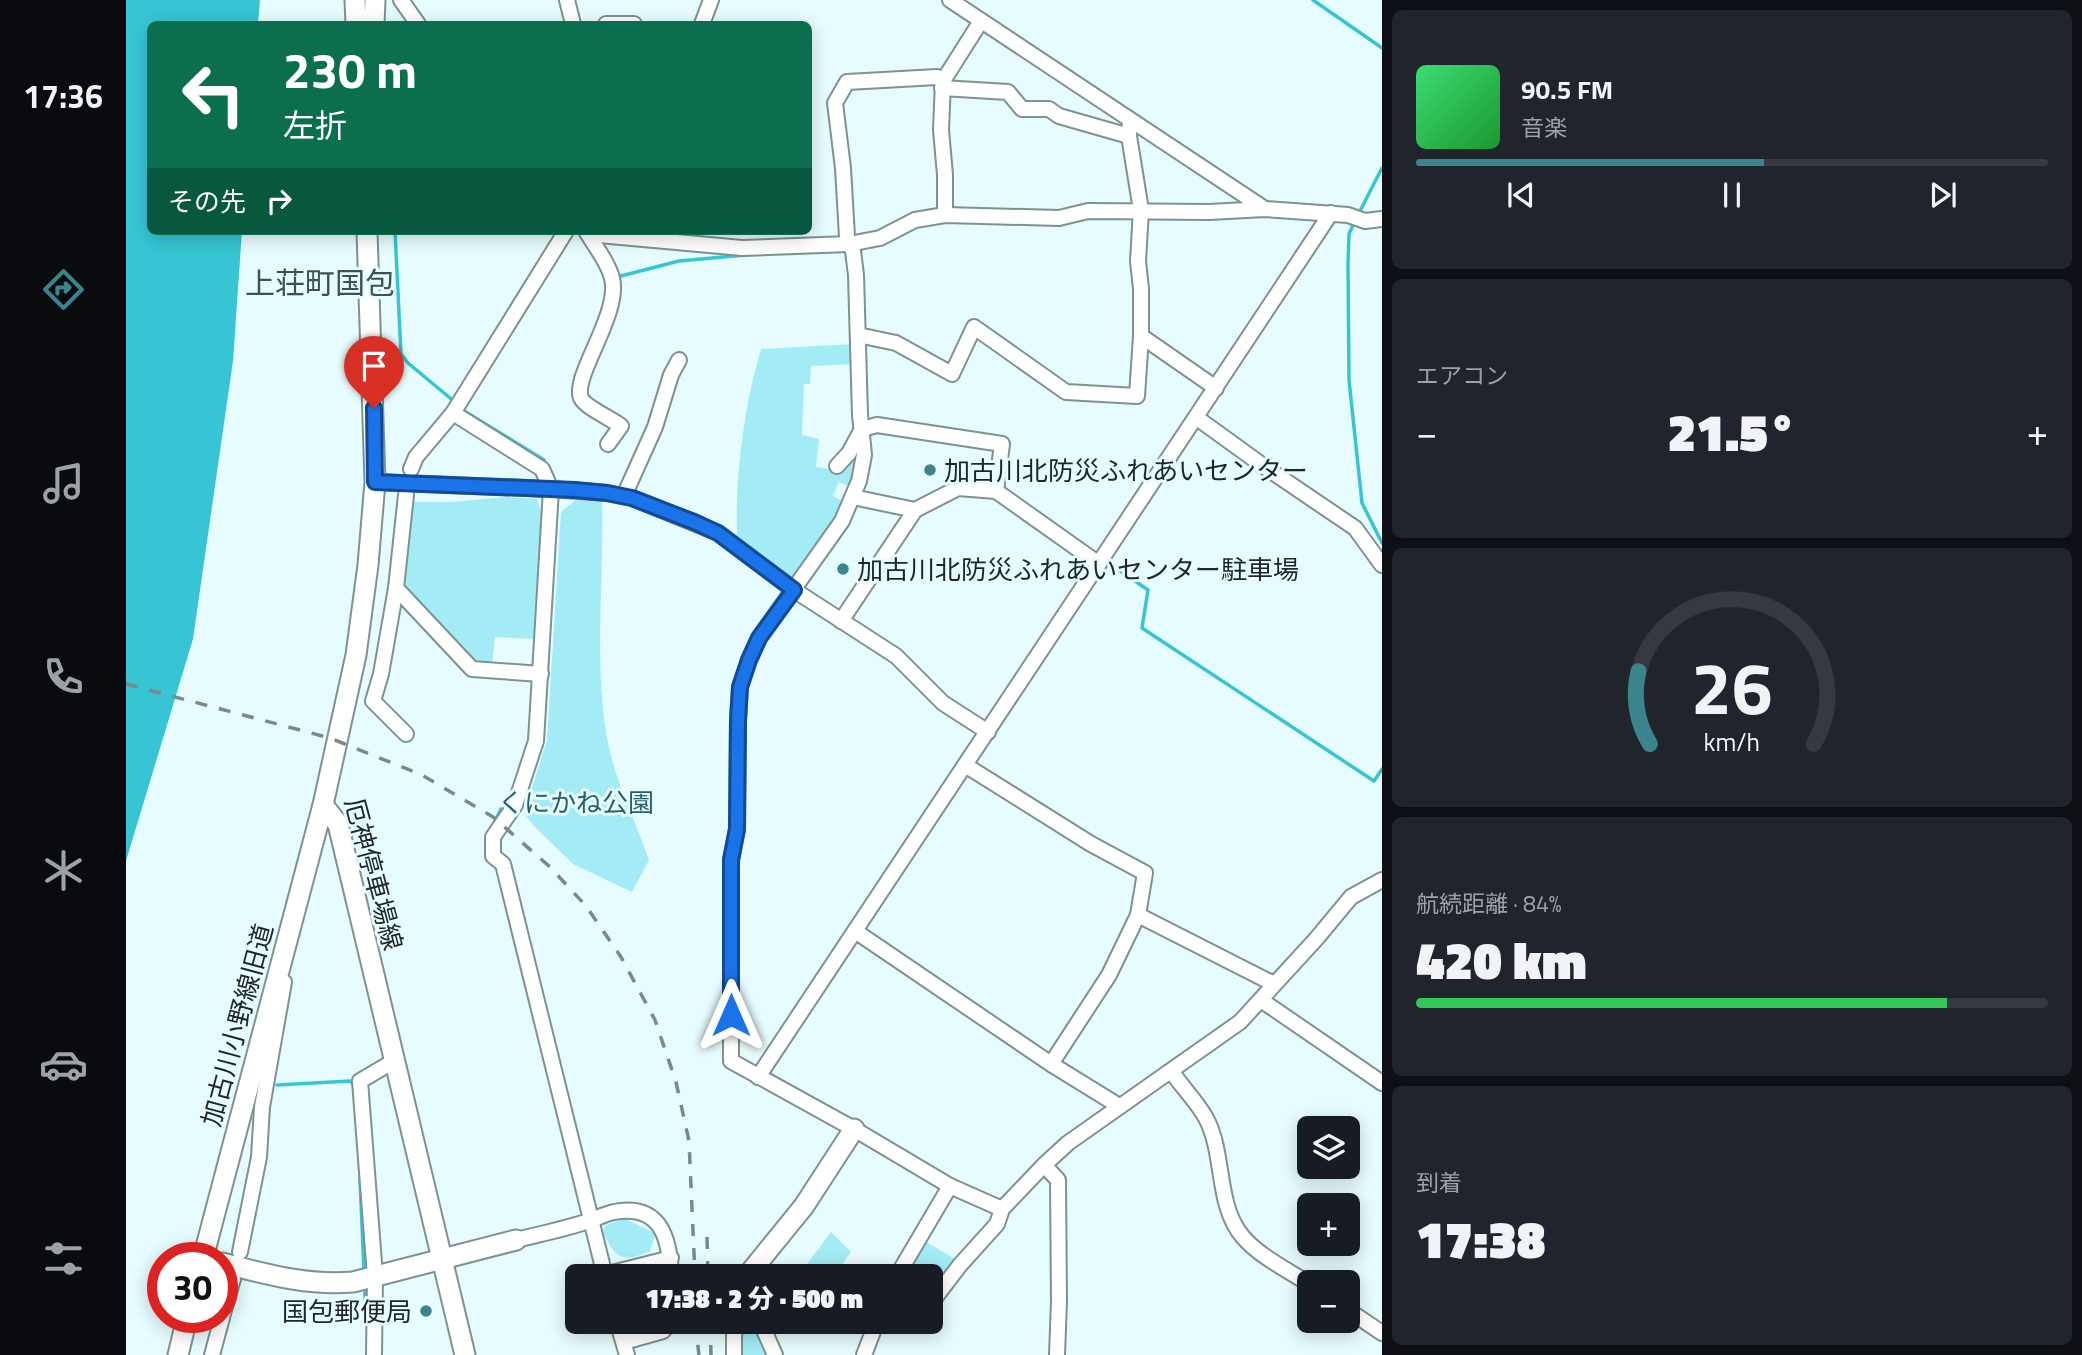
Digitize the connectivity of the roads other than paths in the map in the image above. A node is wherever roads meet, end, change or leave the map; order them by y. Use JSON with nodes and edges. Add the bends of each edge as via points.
{"nodes":[{"id":1,"x":355,"y":0,"type":"edge"},
{"id":2,"x":375,"y":0,"type":"edge"},
{"id":3,"x":401,"y":0,"type":"edge"},
{"id":4,"x":568,"y":0,"type":"edge"},
{"id":5,"x":711,"y":0,"type":"edge"},
{"id":6,"x":950,"y":0,"type":"edge"},
{"id":7,"x":356,"y":21,"type":"edge"},
{"id":8,"x":374,"y":21,"type":"edge"},
{"id":9,"x":416,"y":21,"type":"edge"},
{"id":10,"x":572,"y":21,"type":"edge"},
{"id":11,"x":703,"y":21,"type":"edge"},
{"id":12,"x":981,"y":21,"type":"junction"},
{"id":13,"x":942,"y":85,"type":"junction"},
{"id":14,"x":1129,"y":129,"type":"junction"},
{"id":15,"x":1265,"y":209,"type":"junction"},
{"id":16,"x":1141,"y":210,"type":"junction"},
{"id":17,"x":1331,"y":213,"type":"junction"},
{"id":18,"x":945,"y":215,"type":"junction"},
{"id":19,"x":1382,"y":219,"type":"edge"},
{"id":20,"x":367,"y":235,"type":"edge"},
{"id":21,"x":564,"y":235,"type":"edge"},
{"id":22,"x":588,"y":235,"type":"edge"},
{"id":23,"x":605,"y":235,"type":"edge"},
{"id":24,"x":849,"y":244,"type":"junction"},
{"id":25,"x":858,"y":335,"type":"junction"},
{"id":26,"x":1141,"y":336,"type":"junction"},
{"id":27,"x":679,"y":359,"type":"dead end"},
{"id":28,"x":1216,"y":388,"type":"junction"},
{"id":29,"x":453,"y":413,"type":"junction"},
{"id":30,"x":1198,"y":418,"type":"junction"},
{"id":31,"x":862,"y":429,"type":"junction"},
{"id":32,"x":608,"y":444,"type":"dead end"},
{"id":33,"x":837,"y":466,"type":"dead end"},
{"id":34,"x":411,"y":469,"type":"dead end"},
{"id":35,"x":375,"y":482,"type":"junction"},
{"id":36,"x":551,"y":489,"type":"junction"},
{"id":37,"x":996,"y":491,"type":"junction"},
{"id":38,"x":406,"y":495,"type":"dead end"},
{"id":39,"x":624,"y":496,"type":"junction"},
{"id":40,"x":853,"y":497,"type":"junction"},
{"id":41,"x":915,"y":510,"type":"junction"},
{"id":42,"x":1099,"y":564,"type":"junction"},
{"id":43,"x":1382,"y":565,"type":"edge"},
{"id":44,"x":396,"y":588,"type":"junction"},
{"id":45,"x":794,"y":590,"type":"junction"},
{"id":46,"x":841,"y":621,"type":"junction"},
{"id":47,"x":541,"y":674,"type":"junction"},
{"id":48,"x":988,"y":732,"type":"junction"},
{"id":49,"x":406,"y":734,"type":"dead end"},
{"id":50,"x":965,"y":765,"type":"junction"},
{"id":51,"x":323,"y":805,"type":"junction"},
{"id":52,"x":1382,"y":880,"type":"edge"},
{"id":53,"x":1138,"y":915,"type":"junction"},
{"id":54,"x":855,"y":931,"type":"junction"},
{"id":55,"x":281,"y":961,"type":"junction"},
{"id":56,"x":1274,"y":984,"type":"junction"},
{"id":57,"x":1261,"y":999,"type":"junction"},
{"id":58,"x":394,"y":1061,"type":"junction"},
{"id":59,"x":1051,"y":1064,"type":"junction"},
{"id":60,"x":1172,"y":1072,"type":"junction"},
{"id":61,"x":758,"y":1077,"type":"junction"},
{"id":62,"x":1382,"y":1083,"type":"edge"},
{"id":63,"x":1119,"y":1106,"type":"junction"},
{"id":64,"x":854,"y":1129,"type":"junction"},
{"id":65,"x":1044,"y":1165,"type":"junction"},
{"id":66,"x":950,"y":1186,"type":"junction"},
{"id":67,"x":1002,"y":1209,"type":"junction"},
{"id":68,"x":590,"y":1221,"type":"junction"},
{"id":69,"x":516,"y":1240,"type":"joint"},
{"id":70,"x":208,"y":1242,"type":"edge"},
{"id":71,"x":240,"y":1252,"type":"dead end"},
{"id":72,"x":671,"y":1258,"type":"junction"},
{"id":73,"x":442,"y":1259,"type":"junction"},
{"id":74,"x":602,"y":1264,"type":"edge"},
{"id":75,"x":648,"y":1264,"type":"edge"},
{"id":76,"x":671,"y":1264,"type":"edge"},
{"id":77,"x":758,"y":1264,"type":"edge"},
{"id":78,"x":904,"y":1264,"type":"edge"},
{"id":79,"x":238,"y":1272,"type":"edge"},
{"id":80,"x":375,"y":1276,"type":"junction"},
{"id":81,"x":1297,"y":1276,"type":"edge"},
{"id":82,"x":943,"y":1287,"type":"edge"},
{"id":83,"x":1360,"y":1318,"type":"edge"},
{"id":84,"x":183,"y":1333,"type":"edge"},
{"id":85,"x":218,"y":1333,"type":"edge"},
{"id":86,"x":1382,"y":1333,"type":"edge"},
{"id":87,"x":656,"y":1334,"type":"edge"},
{"id":88,"x":735,"y":1334,"type":"edge"},
{"id":89,"x":766,"y":1334,"type":"edge"},
{"id":90,"x":872,"y":1334,"type":"edge"},
{"id":91,"x":625,"y":1348,"type":"edge"},
{"id":92,"x":178,"y":1355,"type":"edge"},
{"id":93,"x":212,"y":1355,"type":"edge"},
{"id":94,"x":374,"y":1355,"type":"edge"},
{"id":95,"x":465,"y":1355,"type":"edge"},
{"id":96,"x":734,"y":1355,"type":"edge"},
{"id":97,"x":775,"y":1355,"type":"edge"},
{"id":98,"x":863,"y":1355,"type":"edge"},
{"id":99,"x":1057,"y":1355,"type":"edge"}],
"edges":[{"from":1,"to":7,"type":"main road"},
{"from":2,"to":8,"type":"main road"},
{"from":3,"to":9,"type":"street"},
{"from":4,"to":10,"type":"street"},
{"from":5,"to":11,"type":"street"},
{"from":6,"to":12,"type":"street"},
{"from":12,"to":13,"type":"street"},
{"from":12,"to":14,"type":"street"},
{"from":13,"to":14,"type":"street","via":[[1008,92],[1022,109],[1049,109],[1059,116]]},
{"from":13,"to":18,"type":"street"},
{"from":13,"to":24,"type":"street","via":[[937,77],[847,82],[835,103]]},
{"from":14,"to":15,"type":"street"},
{"from":14,"to":16,"type":"street"},
{"from":15,"to":16,"type":"street"},
{"from":15,"to":17,"type":"street"},
{"from":16,"to":18,"type":"street","via":[[1088,211],[1059,218]]},
{"from":16,"to":26,"type":"street"},
{"from":17,"to":19,"type":"street"},
{"from":17,"to":28,"type":"street"},
{"from":18,"to":24,"type":"street","via":[[915,220],[880,238]]},
{"from":20,"to":35,"type":"main road","name":"厄神停車場線"},
{"from":21,"to":29,"type":"street"},
{"from":22,"to":32,"type":"street","via":[[611,275],[613,291],[580,394],[587,404],[621,426]]},
{"from":23,"to":24,"type":"street","via":[[723,248]]},
{"from":24,"to":25,"type":"street","via":[[856,275]]},
{"from":25,"to":26,"type":"street","via":[[896,343],[952,374],[974,327],[1066,392],[1137,396]]},
{"from":25,"to":31,"type":"street"},
{"from":26,"to":28,"type":"street"},
{"from":27,"to":39,"type":"street"},
{"from":28,"to":30,"type":"street"},
{"from":29,"to":34,"type":"street"},
{"from":29,"to":36,"type":"street","via":[[542,469]]},
{"from":30,"to":42,"type":"street"},
{"from":30,"to":43,"type":"street","via":[[1355,528]]},
{"from":31,"to":33,"type":"street"},
{"from":31,"to":37,"type":"street","via":[[877,425],[1002,444]]},
{"from":31,"to":40,"type":"street","via":[[863,467]]},
{"from":35,"to":36,"type":"street"},
{"from":35,"to":51,"type":"main road","name":"厄神停車場線","via":[[356,656]]},
{"from":36,"to":39,"type":"street"},
{"from":36,"to":47,"type":"street"},
{"from":37,"to":41,"type":"street","via":[[958,488]]},
{"from":37,"to":42,"type":"street"},
{"from":38,"to":44,"type":"street"},
{"from":39,"to":45,"type":"street","via":[[718,533]]},
{"from":40,"to":41,"type":"street"},
{"from":40,"to":45,"type":"street","via":[[842,521]]},
{"from":41,"to":46,"type":"street"},
{"from":42,"to":48,"type":"street"},
{"from":44,"to":47,"type":"street","via":[[472,669]]},
{"from":44,"to":49,"type":"street","via":[[373,701]]},
{"from":45,"to":46,"type":"street"},
{"from":45,"to":61,"type":"street","via":[[759,638],[740,687],[737,829],[731,860],[731,1061]]},
{"from":46,"to":48,"type":"street","via":[[896,656],[943,704]]},
{"from":47,"to":68,"type":"street","via":[[536,741],[515,805],[493,837],[493,856],[503,864]]},
{"from":48,"to":50,"type":"street"},
{"from":50,"to":53,"type":"street","via":[[1145,873]]},
{"from":50,"to":54,"type":"street"},
{"from":51,"to":55,"type":"main road","name":"加古川小野線旧道"},
{"from":51,"to":58,"type":"main road","name":"厄神停車場線","via":[[338,824]]},
{"from":52,"to":56,"type":"street","via":[[1351,897]]},
{"from":53,"to":56,"type":"street"},
{"from":53,"to":59,"type":"street","via":[[1109,975]]},
{"from":54,"to":59,"type":"street"},
{"from":54,"to":61,"type":"street"},
{"from":55,"to":70,"type":"main road","name":"加古川小野線旧道"},
{"from":55,"to":71,"type":"street","via":[[286,971]]},
{"from":56,"to":57,"type":"street"},
{"from":57,"to":60,"type":"street","via":[[1240,1022]]},
{"from":57,"to":62,"type":"street"},
{"from":58,"to":73,"type":"main road","name":"厄神停車場線"},
{"from":58,"to":80,"type":"street","via":[[360,1082]]},
{"from":59,"to":63,"type":"street"},
{"from":60,"to":63,"type":"street"},
{"from":60,"to":81,"type":"street","via":[[1206,1118],[1235,1226],[1250,1244]]},
{"from":61,"to":64,"type":"street"},
{"from":63,"to":65,"type":"street"},
{"from":64,"to":66,"type":"street"},
{"from":64,"to":77,"type":"main road","via":[[804,1206]]},
{"from":65,"to":67,"type":"street"},
{"from":65,"to":99,"type":"street","via":[[1058,1180]]},
{"from":66,"to":67,"type":"street"},
{"from":66,"to":78,"type":"street"},
{"from":67,"to":82,"type":"street","via":[[997,1224]]},
{"from":68,"to":69,"type":"street"},
{"from":68,"to":72,"type":"street","via":[[622,1211],[644,1215],[662,1227]]},
{"from":68,"to":74,"type":"street"},
{"from":69,"to":73,"type":"main road"},
{"from":72,"to":75,"type":"street"},
{"from":72,"to":76,"type":"street"},
{"from":73,"to":80,"type":"main road"},
{"from":73,"to":95,"type":"main road","name":"厄神停車場線"},
{"from":79,"to":80,"type":"main road","via":[[328,1284]]},
{"from":80,"to":94,"type":"street"},
{"from":83,"to":86,"type":"street"},
{"from":84,"to":92,"type":"main road"},
{"from":85,"to":93,"type":"street"},
{"from":87,"to":91,"type":"street"},
{"from":88,"to":96,"type":"street"},
{"from":89,"to":97,"type":"street"},
{"from":90,"to":98,"type":"street"}]}
